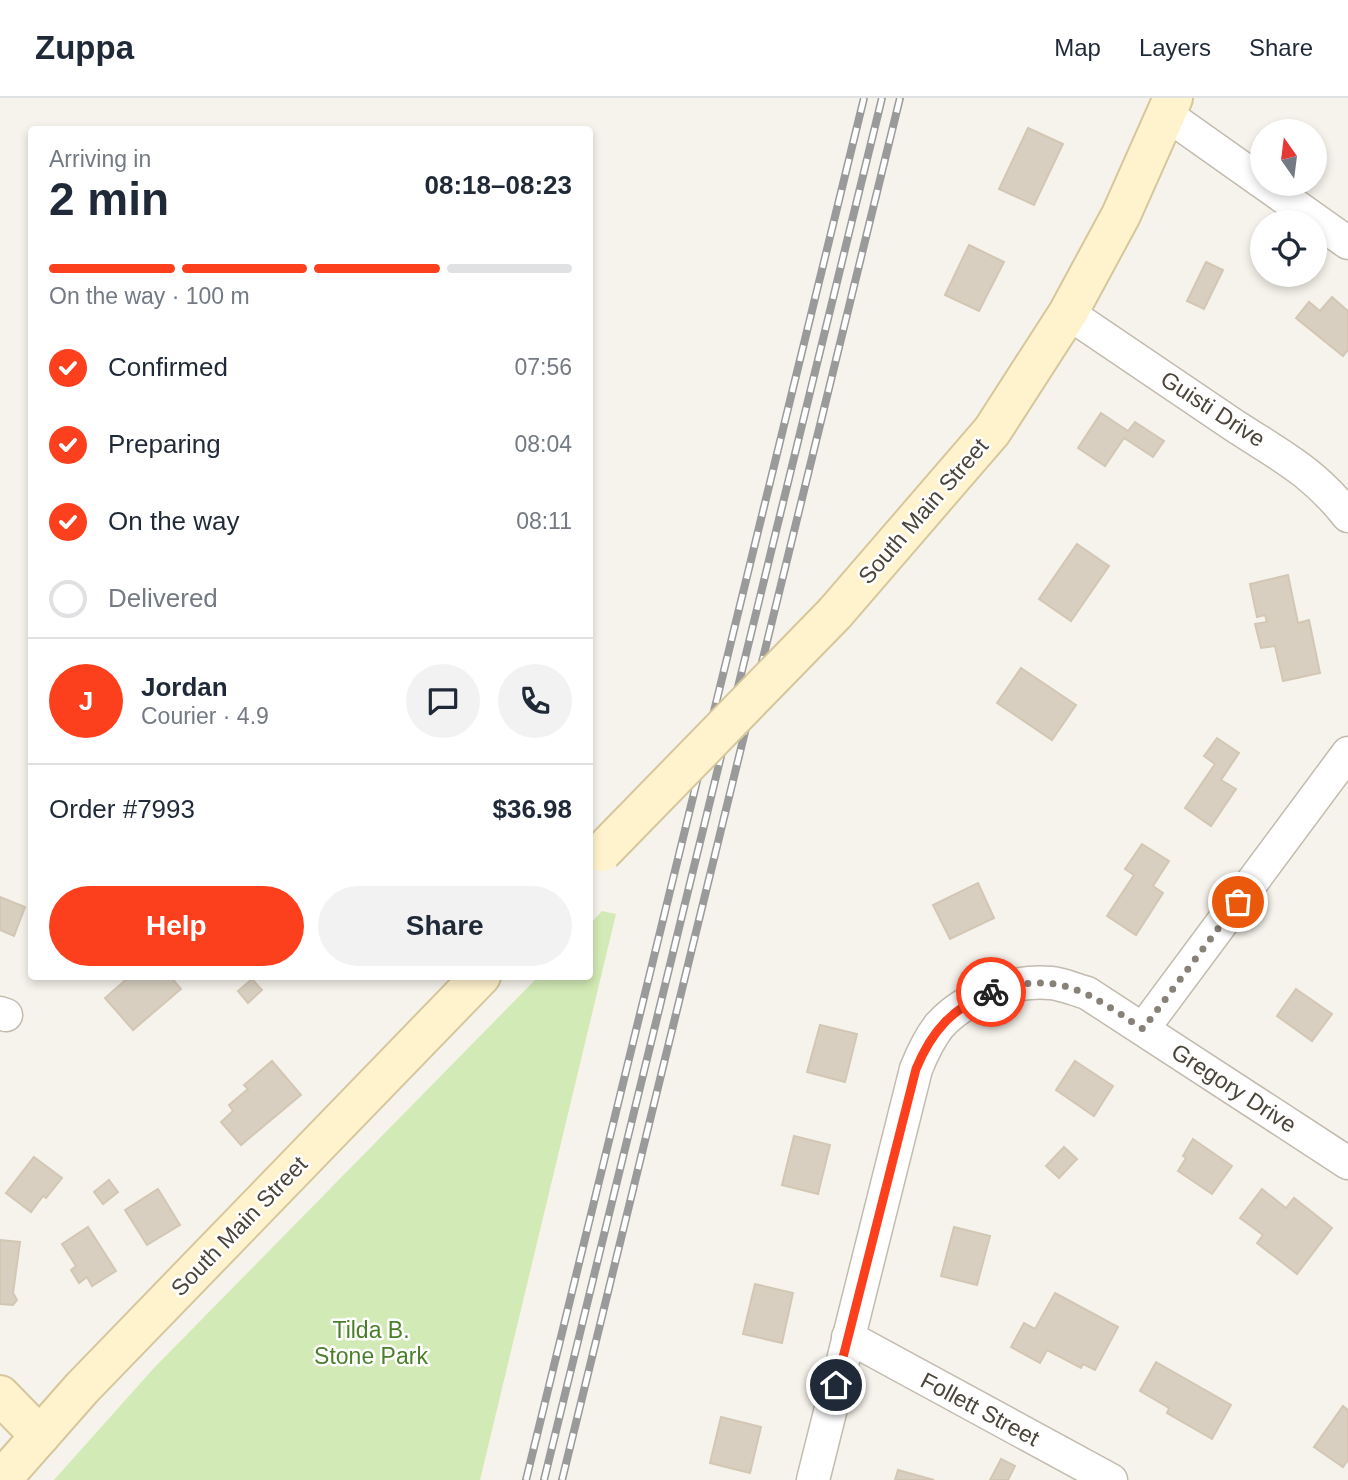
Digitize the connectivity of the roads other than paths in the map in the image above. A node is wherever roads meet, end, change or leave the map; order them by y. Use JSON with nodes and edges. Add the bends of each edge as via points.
{"nodes":[{"id":1,"x":1169,"y":106,"type":"edge"},
{"id":2,"x":1250,"y":172,"type":"edge"},
{"id":3,"x":1281,"y":196,"type":"edge"},
{"id":4,"x":1348,"y":243,"type":"edge"},
{"id":5,"x":1068,"y":313,"type":"junction"},
{"id":6,"x":1348,"y":516,"type":"edge"},
{"id":7,"x":1348,"y":753,"type":"edge"},
{"id":8,"x":596,"y":859,"type":"edge"},
{"id":9,"x":477,"y":980,"type":"edge"},
{"id":10,"x":1143,"y":1029,"type":"junction"},
{"id":11,"x":1348,"y":1163,"type":"edge"},
{"id":12,"x":848,"y":1337,"type":"junction"},
{"id":13,"x":0,"y":1395,"type":"edge"},
{"id":14,"x":40,"y":1436,"type":"junction"},
{"id":15,"x":1,"y":1480,"type":"edge"},
{"id":16,"x":813,"y":1480,"type":"edge"},
{"id":17,"x":1111,"y":1480,"type":"edge"}],
"edges":[{"from":1,"to":2,"type":"street"},
{"from":1,"to":5,"type":"main road","name":"South Main Street","via":[[1121,215]]},
{"from":3,"to":4,"type":"street"},
{"from":5,"to":6,"type":"street","name":"Guisti Drive","via":[[1302,468]]},
{"from":5,"to":8,"type":"main road","name":"South Main Street","bridge":true,"via":[[992,431],[835,613]]},
{"from":7,"to":10,"type":"street"},
{"from":9,"to":14,"type":"main road","name":"South Main Street"},
{"from":10,"to":11,"type":"street","name":"Gregory Drive"},
{"from":10,"to":12,"type":"street","name":"Gregory Drive","via":[[1087,993],[1053,983],[1020,983],[988,994],[940,1026],[925,1048],[908,1095]]},
{"from":12,"to":16,"type":"street","name":"Gregory Drive"},
{"from":12,"to":17,"type":"street","name":"Follett Street"},
{"from":13,"to":14,"type":"main road"},
{"from":14,"to":15,"type":"main road","name":"South Main Street"}]}
